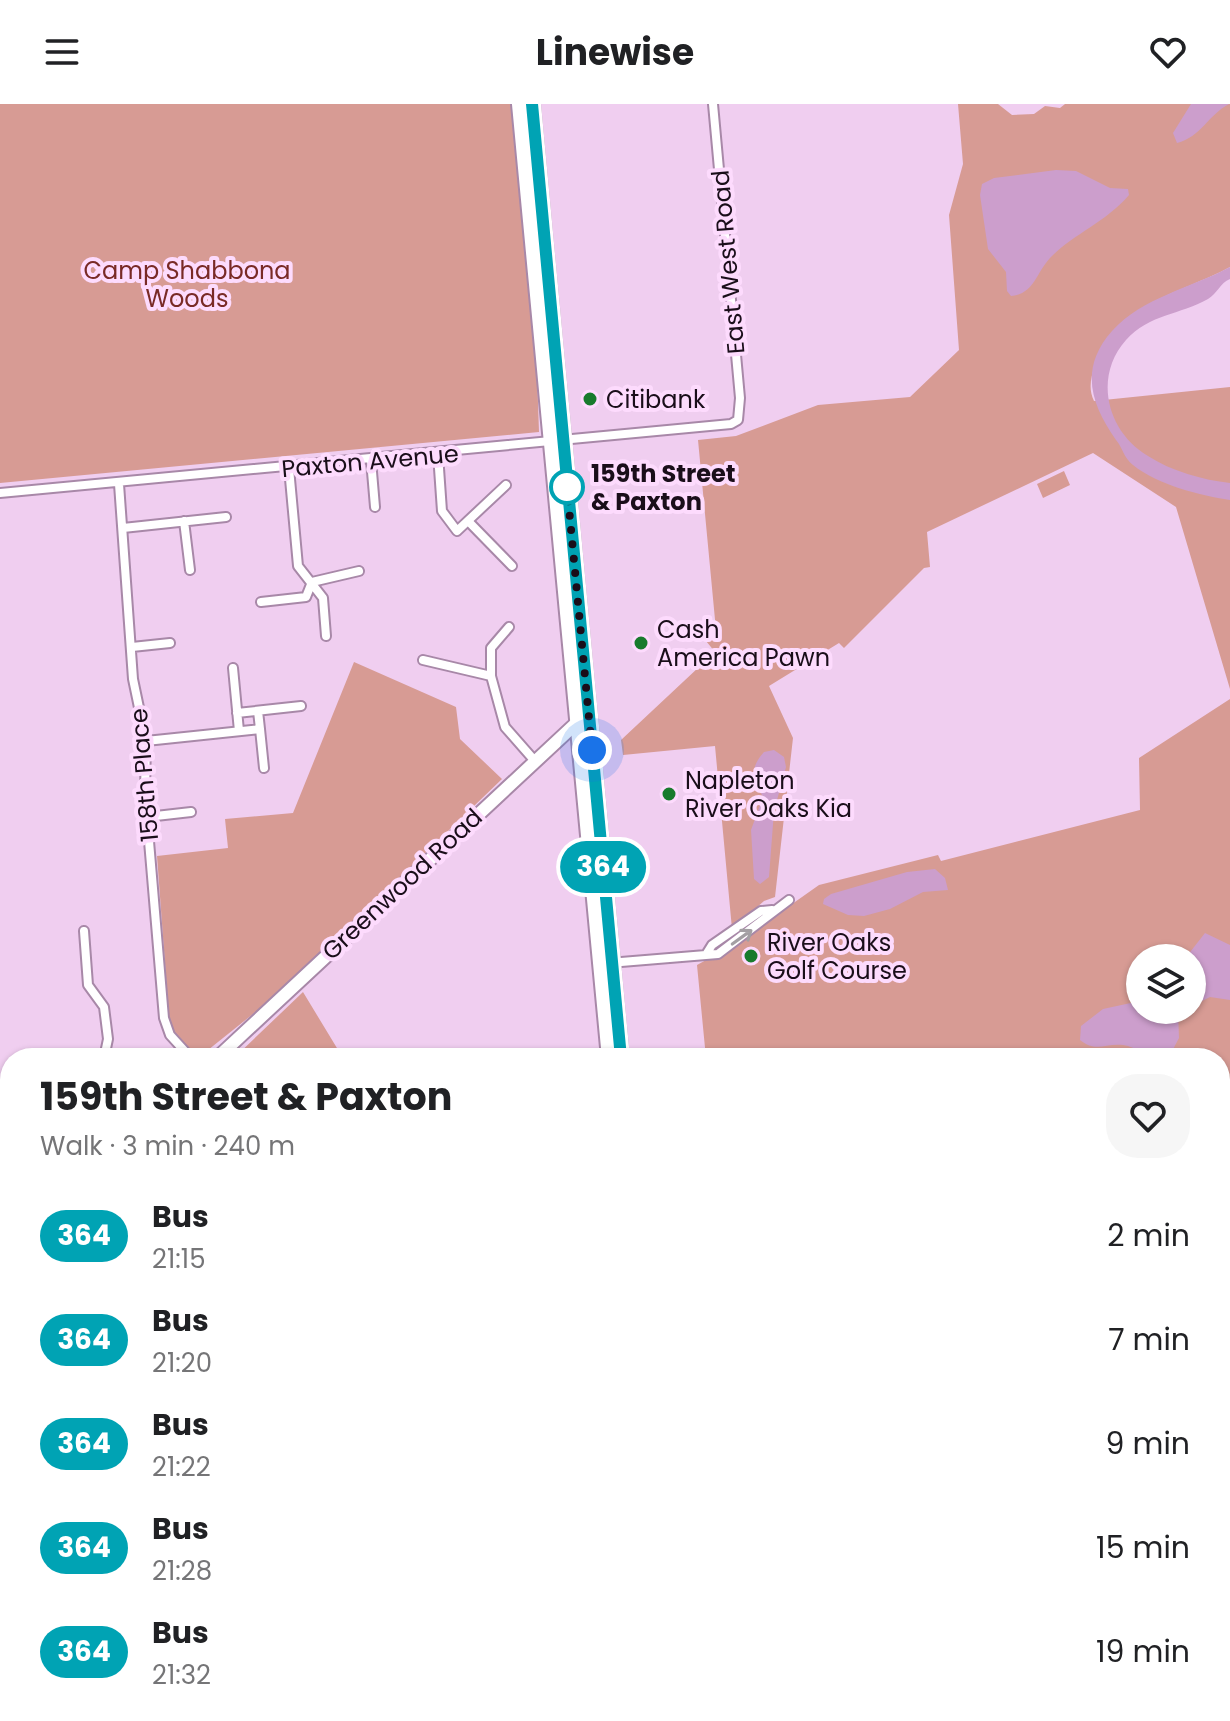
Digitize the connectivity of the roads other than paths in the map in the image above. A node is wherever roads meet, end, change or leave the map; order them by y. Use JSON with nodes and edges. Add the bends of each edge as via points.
{"nodes":[{"id":1,"x":519,"y":104,"type":"edge"},
{"id":2,"x":532,"y":104,"type":"edge"},
{"id":3,"x":713,"y":104,"type":"edge"},
{"id":4,"x":738,"y":420,"type":"joint"},
{"id":5,"x":556,"y":443,"type":"junction"},
{"id":6,"x":438,"y":454,"type":"junction"},
{"id":7,"x":371,"y":460,"type":"junction"},
{"id":8,"x":289,"y":468,"type":"junction"},
{"id":9,"x":119,"y":484,"type":"junction"},
{"id":10,"x":506,"y":485,"type":"dead end"},
{"id":11,"x":0,"y":493,"type":"edge"},
{"id":12,"x":375,"y":507,"type":"dead end"},
{"id":13,"x":226,"y":517,"type":"dead end"},
{"id":14,"x":184,"y":521,"type":"junction"},
{"id":15,"x":468,"y":521,"type":"junction"},
{"id":16,"x":123,"y":528,"type":"junction"},
{"id":17,"x":512,"y":566,"type":"dead end"},
{"id":18,"x":190,"y":570,"type":"dead end"},
{"id":19,"x":359,"y":571,"type":"dead end"},
{"id":20,"x":312,"y":582,"type":"junction"},
{"id":21,"x":261,"y":602,"type":"dead end"},
{"id":22,"x":509,"y":627,"type":"dead end"},
{"id":23,"x":326,"y":636,"type":"dead end"},
{"id":24,"x":170,"y":643,"type":"dead end"},
{"id":25,"x":132,"y":647,"type":"junction"},
{"id":26,"x":423,"y":660,"type":"dead end"},
{"id":27,"x":233,"y":668,"type":"dead end"},
{"id":28,"x":491,"y":676,"type":"junction"},
{"id":29,"x":301,"y":706,"type":"dead end"},
{"id":30,"x":258,"y":711,"type":"junction"},
{"id":31,"x":589,"y":711,"type":"junction"},
{"id":32,"x":237,"y":713,"type":"junction"},
{"id":33,"x":577,"y":722,"type":"junction"},
{"id":34,"x":260,"y":729,"type":"junction"},
{"id":35,"x":239,"y":731,"type":"junction"},
{"id":36,"x":146,"y":741,"type":"junction"},
{"id":37,"x":534,"y":760,"type":"junction"},
{"id":38,"x":264,"y":768,"type":"dead end"},
{"id":39,"x":191,"y":812,"type":"dead end"},
{"id":40,"x":147,"y":817,"type":"junction"},
{"id":41,"x":789,"y":900,"type":"dead end"},
{"id":42,"x":84,"y":931,"type":"dead end"},
{"id":43,"x":606,"y":963,"type":"junction"},
{"id":44,"x":106,"y":1048,"type":"edge"},
{"id":45,"x":182,"y":1048,"type":"edge"},
{"id":46,"x":228,"y":1048,"type":"edge"},
{"id":47,"x":609,"y":1048,"type":"edge"},
{"id":48,"x":619,"y":1048,"type":"edge"}],
"edges":[{"from":1,"to":5,"type":"main road"},
{"from":2,"to":5,"type":"main road"},
{"from":3,"to":4,"type":"street","name":"East West Road"},
{"from":4,"to":5,"type":"street","name":"Paxton Avenue","via":[[723,426]]},
{"from":5,"to":6,"type":"street","name":"Paxton Avenue"},
{"from":5,"to":31,"type":"main road"},
{"from":5,"to":33,"type":"main road"},
{"from":6,"to":7,"type":"street","name":"Paxton Avenue"},
{"from":6,"to":15,"type":"street","via":[[442,511],[457,531]]},
{"from":7,"to":8,"type":"street","name":"Paxton Avenue"},
{"from":7,"to":12,"type":"street"},
{"from":8,"to":9,"type":"street","name":"Paxton Avenue"},
{"from":8,"to":20,"type":"street","via":[[298,566]]},
{"from":9,"to":11,"type":"street","name":"Paxton Avenue"},
{"from":9,"to":16,"type":"street","name":"158th Place"},
{"from":10,"to":15,"type":"street"},
{"from":13,"to":14,"type":"street"},
{"from":14,"to":16,"type":"street"},
{"from":14,"to":18,"type":"street"},
{"from":15,"to":17,"type":"street"},
{"from":16,"to":25,"type":"street","name":"158th Place"},
{"from":19,"to":20,"type":"street"},
{"from":20,"to":21,"type":"street","via":[[306,597]]},
{"from":20,"to":23,"type":"street","via":[[323,598]]},
{"from":22,"to":28,"type":"street","via":[[491,648]]},
{"from":24,"to":25,"type":"street"},
{"from":25,"to":36,"type":"street","name":"158th Place"},
{"from":26,"to":28,"type":"street"},
{"from":27,"to":32,"type":"street"},
{"from":28,"to":37,"type":"street","via":[[505,727]]},
{"from":29,"to":30,"type":"street"},
{"from":30,"to":32,"type":"street"},
{"from":30,"to":34,"type":"street"},
{"from":31,"to":33,"type":"street","name":"Greenwood Road"},
{"from":31,"to":43,"type":"main road"},
{"from":32,"to":35,"type":"street"},
{"from":33,"to":37,"type":"street","name":"Greenwood Road"},
{"from":33,"to":43,"type":"main road"},
{"from":34,"to":35,"type":"street"},
{"from":34,"to":38,"type":"street"},
{"from":35,"to":36,"type":"street"},
{"from":36,"to":40,"type":"street","name":"158th Place"},
{"from":37,"to":46,"type":"street","name":"Greenwood Road"},
{"from":39,"to":40,"type":"street"},
{"from":40,"to":45,"type":"street","name":"158th Place","via":[[164,1018]]},
{"from":41,"to":43,"type":"street","via":[[718,954]]},
{"from":42,"to":44,"type":"street","via":[[88,985],[104,1007]]},
{"from":43,"to":47,"type":"main road"},
{"from":43,"to":48,"type":"main road"}]}
